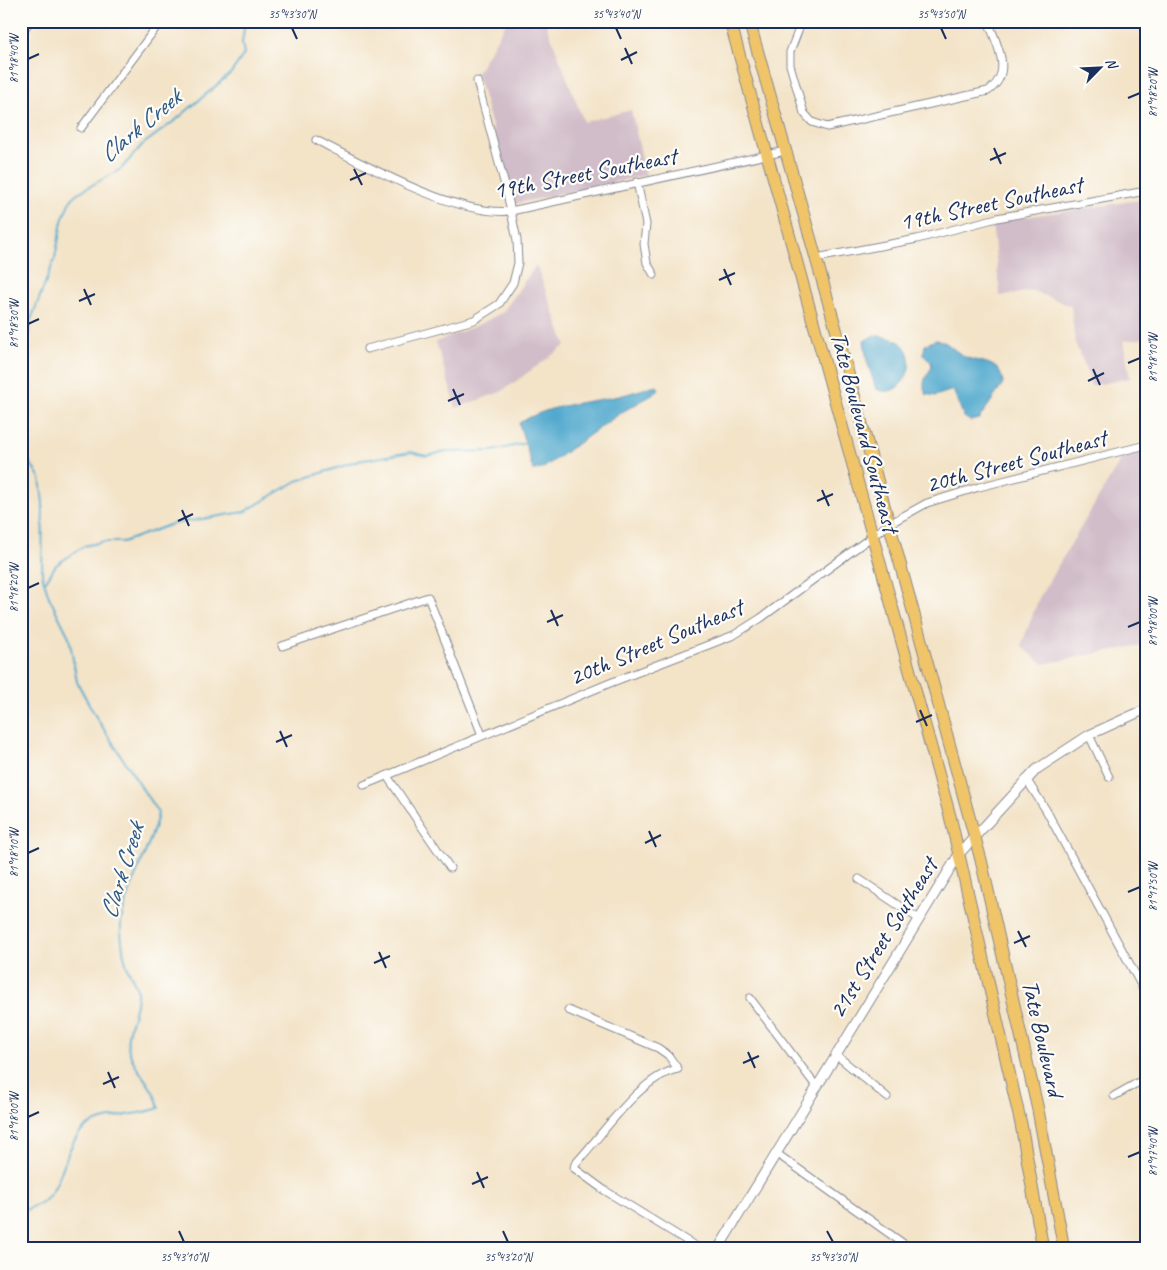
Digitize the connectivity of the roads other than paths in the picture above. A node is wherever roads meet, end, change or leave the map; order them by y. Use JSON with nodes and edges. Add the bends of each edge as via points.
{"nodes":[{"id":1,"x":30,"y":21,"type":"edge"},
{"id":2,"x":161,"y":21,"type":"edge"},
{"id":3,"x":730,"y":21,"type":"edge"},
{"id":4,"x":749,"y":21,"type":"edge"},
{"id":5,"x":802,"y":21,"type":"edge"},
{"id":6,"x":988,"y":21,"type":"edge"},
{"id":7,"x":25,"y":28,"type":"dead end"},
{"id":8,"x":477,"y":81,"type":"dead end"},
{"id":9,"x":81,"y":128,"type":"dead end"},
{"id":10,"x":316,"y":140,"type":"dead end"},
{"id":11,"x":785,"y":151,"type":"junction"},
{"id":12,"x":766,"y":155,"type":"junction"},
{"id":13,"x":637,"y":182,"type":"junction"},
{"id":14,"x":1146,"y":191,"type":"edge"},
{"id":15,"x":511,"y":211,"type":"junction"},
{"id":16,"x":816,"y":258,"type":"junction"},
{"id":17,"x":654,"y":275,"type":"dead end"},
{"id":18,"x":367,"y":349,"type":"dead end"},
{"id":19,"x":1146,"y":445,"type":"edge"},
{"id":20,"x":889,"y":524,"type":"junction"},
{"id":21,"x":872,"y":538,"type":"junction"},
{"id":22,"x":282,"y":646,"type":"dead end"},
{"id":23,"x":1146,"y":709,"type":"edge"},
{"id":24,"x":482,"y":735,"type":"junction"},
{"id":25,"x":1088,"y":735,"type":"junction"},
{"id":26,"x":387,"y":776,"type":"junction"},
{"id":27,"x":1109,"y":777,"type":"dead end"},
{"id":28,"x":1026,"y":779,"type":"junction"},
{"id":29,"x":364,"y":785,"type":"dead end"},
{"id":30,"x":975,"y":838,"type":"junction"},
{"id":31,"x":959,"y":854,"type":"junction"},
{"id":32,"x":450,"y":868,"type":"dead end"},
{"id":33,"x":860,"y":879,"type":"dead end"},
{"id":34,"x":919,"y":919,"type":"junction"},
{"id":35,"x":1146,"y":994,"type":"edge"},
{"id":36,"x":750,"y":998,"type":"dead end"},
{"id":37,"x":568,"y":1010,"type":"dead end"},
{"id":38,"x":836,"y":1054,"type":"junction"},
{"id":39,"x":1146,"y":1078,"type":"edge"},
{"id":40,"x":816,"y":1086,"type":"junction"},
{"id":41,"x":1114,"y":1096,"type":"dead end"},
{"id":42,"x":887,"y":1097,"type":"dead end"},
{"id":43,"x":776,"y":1153,"type":"junction"},
{"id":44,"x":700,"y":1249,"type":"edge"},
{"id":45,"x":718,"y":1249,"type":"edge"},
{"id":46,"x":911,"y":1249,"type":"edge"},
{"id":47,"x":1043,"y":1249,"type":"edge"},
{"id":48,"x":1064,"y":1249,"type":"edge"}],
"edges":[{"from":1,"to":7,"type":"street"},
{"from":2,"to":9,"type":"street"},
{"from":3,"to":12,"type":"main road","name":"Tate Boulevard Southeast"},
{"from":4,"to":11,"type":"main road","name":"Tate Boulevard Southeast"},
{"from":5,"to":6,"type":"street","via":[[790,52],[790,65],[804,113],[812,122],[827,127],[988,91],[1001,78],[1003,65]]},
{"from":8,"to":15,"type":"street"},
{"from":10,"to":15,"type":"street","name":"19th Street Southeast","via":[[374,170],[465,207],[491,212]]},
{"from":11,"to":12,"type":"street","name":"19th Street Southeast"},
{"from":11,"to":16,"type":"main road","name":"Tate Boulevard Southeast"},
{"from":12,"to":13,"type":"street","name":"19th Street Southeast"},
{"from":12,"to":21,"type":"main road","name":"Tate Boulevard Southeast"},
{"from":13,"to":15,"type":"street","name":"19th Street Southeast"},
{"from":13,"to":17,"type":"street","via":[[646,224],[644,244],[647,263]]},
{"from":14,"to":16,"type":"street","name":"19th Street Southeast","via":[[997,218]]},
{"from":15,"to":18,"type":"street","via":[[518,263],[513,283],[498,304],[483,316],[465,323]]},
{"from":16,"to":20,"type":"main road","name":"Tate Boulevard Southeast"},
{"from":19,"to":20,"type":"street","name":"20th Street Southeast","via":[[950,495],[918,507]]},
{"from":20,"to":21,"type":"street","name":"20th Street Southeast"},
{"from":20,"to":30,"type":"main road","name":"Tate Boulevard Southeast"},
{"from":21,"to":24,"type":"street","name":"20th Street Southeast","via":[[734,635]]},
{"from":21,"to":31,"type":"main road","name":"Tate Boulevard Southeast","via":[[934,753]]},
{"from":22,"to":24,"type":"street","via":[[428,597]]},
{"from":23,"to":25,"type":"street","name":"21st Street Southeast"},
{"from":24,"to":26,"type":"street","name":"20th Street Southeast"},
{"from":25,"to":27,"type":"street"},
{"from":25,"to":28,"type":"street","name":"21st Street Southeast"},
{"from":26,"to":29,"type":"street","name":"20th Street Southeast"},
{"from":26,"to":32,"type":"street"},
{"from":28,"to":30,"type":"street","name":"21st Street Southeast"},
{"from":28,"to":35,"type":"street"},
{"from":30,"to":31,"type":"street","name":"21st Street Southeast"},
{"from":30,"to":48,"type":"main road","name":"Tate Boulevard","via":[[1038,1110]]},
{"from":31,"to":34,"type":"street","name":"21st Street Southeast"},
{"from":31,"to":47,"type":"main road","name":"Tate Boulevard","via":[[1021,1124]]},
{"from":33,"to":34,"type":"street"},
{"from":34,"to":38,"type":"street","name":"21st Street Southeast"},
{"from":36,"to":40,"type":"street"},
{"from":37,"to":44,"type":"street","via":[[658,1048],[678,1069],[661,1074],[640,1090],[574,1164],[574,1168]]},
{"from":38,"to":40,"type":"street","name":"21st Street Southeast"},
{"from":38,"to":42,"type":"street"},
{"from":39,"to":41,"type":"street"},
{"from":40,"to":43,"type":"street","name":"21st Street Southeast"},
{"from":43,"to":45,"type":"street","name":"21st Street Southeast"},
{"from":43,"to":46,"type":"street"}]}
